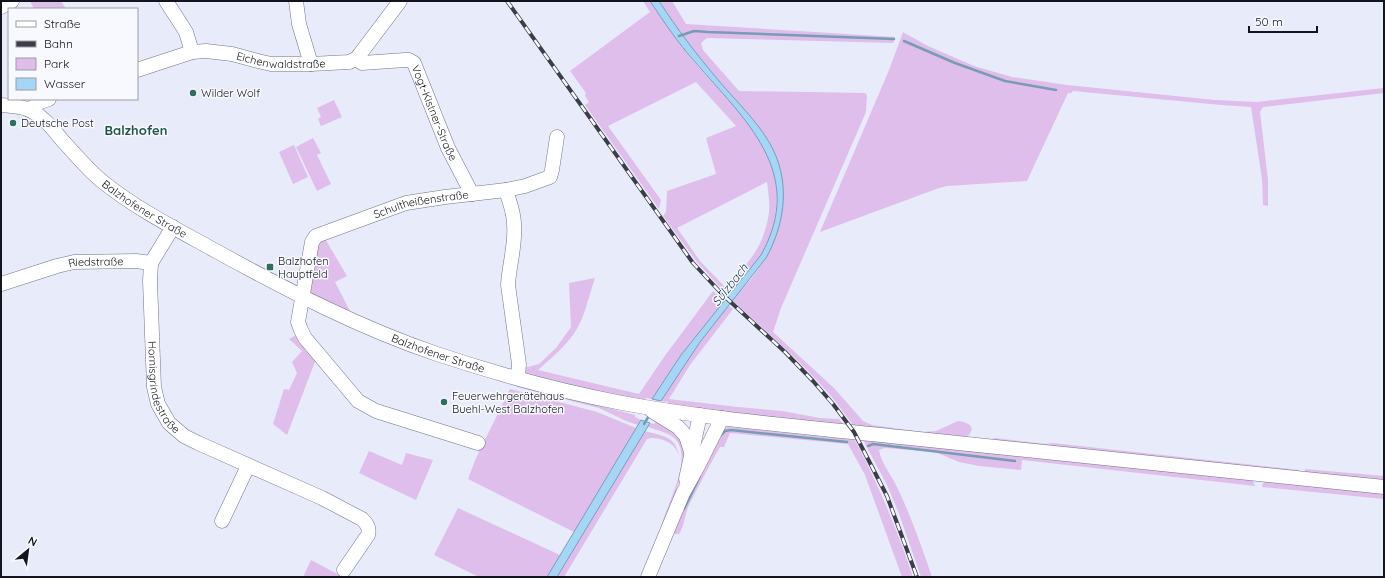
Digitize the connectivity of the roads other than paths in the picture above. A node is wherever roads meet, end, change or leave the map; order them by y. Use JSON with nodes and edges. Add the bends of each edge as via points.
{"nodes":[{"id":1,"x":12,"y":1,"type":"edge"},
{"id":2,"x":166,"y":1,"type":"edge"},
{"id":3,"x":296,"y":1,"type":"edge"},
{"id":4,"x":400,"y":1,"type":"edge"},
{"id":5,"x":1,"y":7,"type":"edge"},
{"id":6,"x":192,"y":52,"type":"junction"},
{"id":7,"x":356,"y":59,"type":"junction"},
{"id":8,"x":311,"y":64,"type":"junction"},
{"id":9,"x":138,"y":70,"type":"edge"},
{"id":10,"x":46,"y":100,"type":"edge"},
{"id":11,"x":1,"y":105,"type":"edge"},
{"id":12,"x":29,"y":110,"type":"junction"},
{"id":13,"x":557,"y":137,"type":"dead end"},
{"id":14,"x":506,"y":190,"type":"junction"},
{"id":15,"x":472,"y":194,"type":"junction"},
{"id":16,"x":173,"y":228,"type":"junction"},
{"id":17,"x":151,"y":263,"type":"junction"},
{"id":18,"x":1,"y":284,"type":"edge"},
{"id":19,"x":302,"y":296,"type":"junction"},
{"id":20,"x":518,"y":378,"type":"junction"},
{"id":21,"x":662,"y":413,"type":"junction"},
{"id":22,"x":700,"y":415,"type":"junction"},
{"id":23,"x":722,"y":418,"type":"junction"},
{"id":24,"x":478,"y":443,"type":"dead end"},
{"id":25,"x":691,"y":452,"type":"junction"},
{"id":26,"x":248,"y":466,"type":"junction"},
{"id":27,"x":1384,"y":487,"type":"edge"},
{"id":28,"x":683,"y":493,"type":"junction"},
{"id":29,"x":222,"y":521,"type":"dead end"},
{"id":30,"x":344,"y":570,"type":"dead end"},
{"id":31,"x":648,"y":577,"type":"edge"}],
"edges":[{"from":1,"to":5,"type":"street"},
{"from":2,"to":6,"type":"street","via":[[186,32]]},
{"from":3,"to":8,"type":"street","via":[[299,24]]},
{"from":4,"to":7,"type":"street"},
{"from":6,"to":8,"type":"street","name":"Eichenwaldstraße","via":[[222,52],[271,64]]},
{"from":6,"to":9,"type":"street","name":"Eichenwaldstraße"},
{"from":7,"to":8,"type":"street","name":"Eichenwaldstraße","via":[[349,62]]},
{"from":7,"to":15,"type":"street","name":"Vogt-Kistner-Straße","via":[[362,63],[405,60],[414,63],[448,148]]},
{"from":10,"to":12,"type":"street"},
{"from":11,"to":12,"type":"street","name":"Balzhofener Straße"},
{"from":12,"to":16,"type":"street","name":"Balzhofener Straße","via":[[50,125],[100,180]]},
{"from":13,"to":14,"type":"street","name":"Schultheißenstraße","via":[[550,177]]},
{"from":14,"to":15,"type":"street","name":"Schultheißenstraße"},
{"from":14,"to":20,"type":"street","via":[[514,224],[508,285],[519,364]]},
{"from":15,"to":19,"type":"street","name":"Schultheißenstraße","via":[[406,204],[316,236],[312,242]]},
{"from":16,"to":17,"type":"street"},
{"from":16,"to":19,"type":"street","name":"Balzhofener Straße"},
{"from":17,"to":18,"type":"street","name":"Riedstraße","via":[[74,262]]},
{"from":17,"to":26,"type":"street","name":"Hornisgrindestraße","via":[[154,387],[160,410],[169,423],[184,436]]},
{"from":19,"to":20,"type":"street","name":"Balzhofener Straße","via":[[432,352]]},
{"from":19,"to":24,"type":"street","via":[[298,322],[301,330],[310,345],[358,401],[376,411]]},
{"from":20,"to":21,"type":"street","name":"Balzhofener Straße","via":[[643,406]]},
{"from":21,"to":22,"type":"street","name":"Balzhofener Straße"},
{"from":21,"to":25,"type":"street","via":[[686,436]]},
{"from":22,"to":23,"type":"street","name":"Balzhofener Straße"},
{"from":22,"to":25,"type":"street"},
{"from":23,"to":27,"type":"street","name":"Balzhofener Straße"},
{"from":23,"to":28,"type":"street"},
{"from":25,"to":28,"type":"street"},
{"from":26,"to":29,"type":"street"},
{"from":26,"to":30,"type":"street","name":"Hornisgrindestraße","via":[[329,502],[367,524],[368,535]]},
{"from":28,"to":31,"type":"street"}]}
